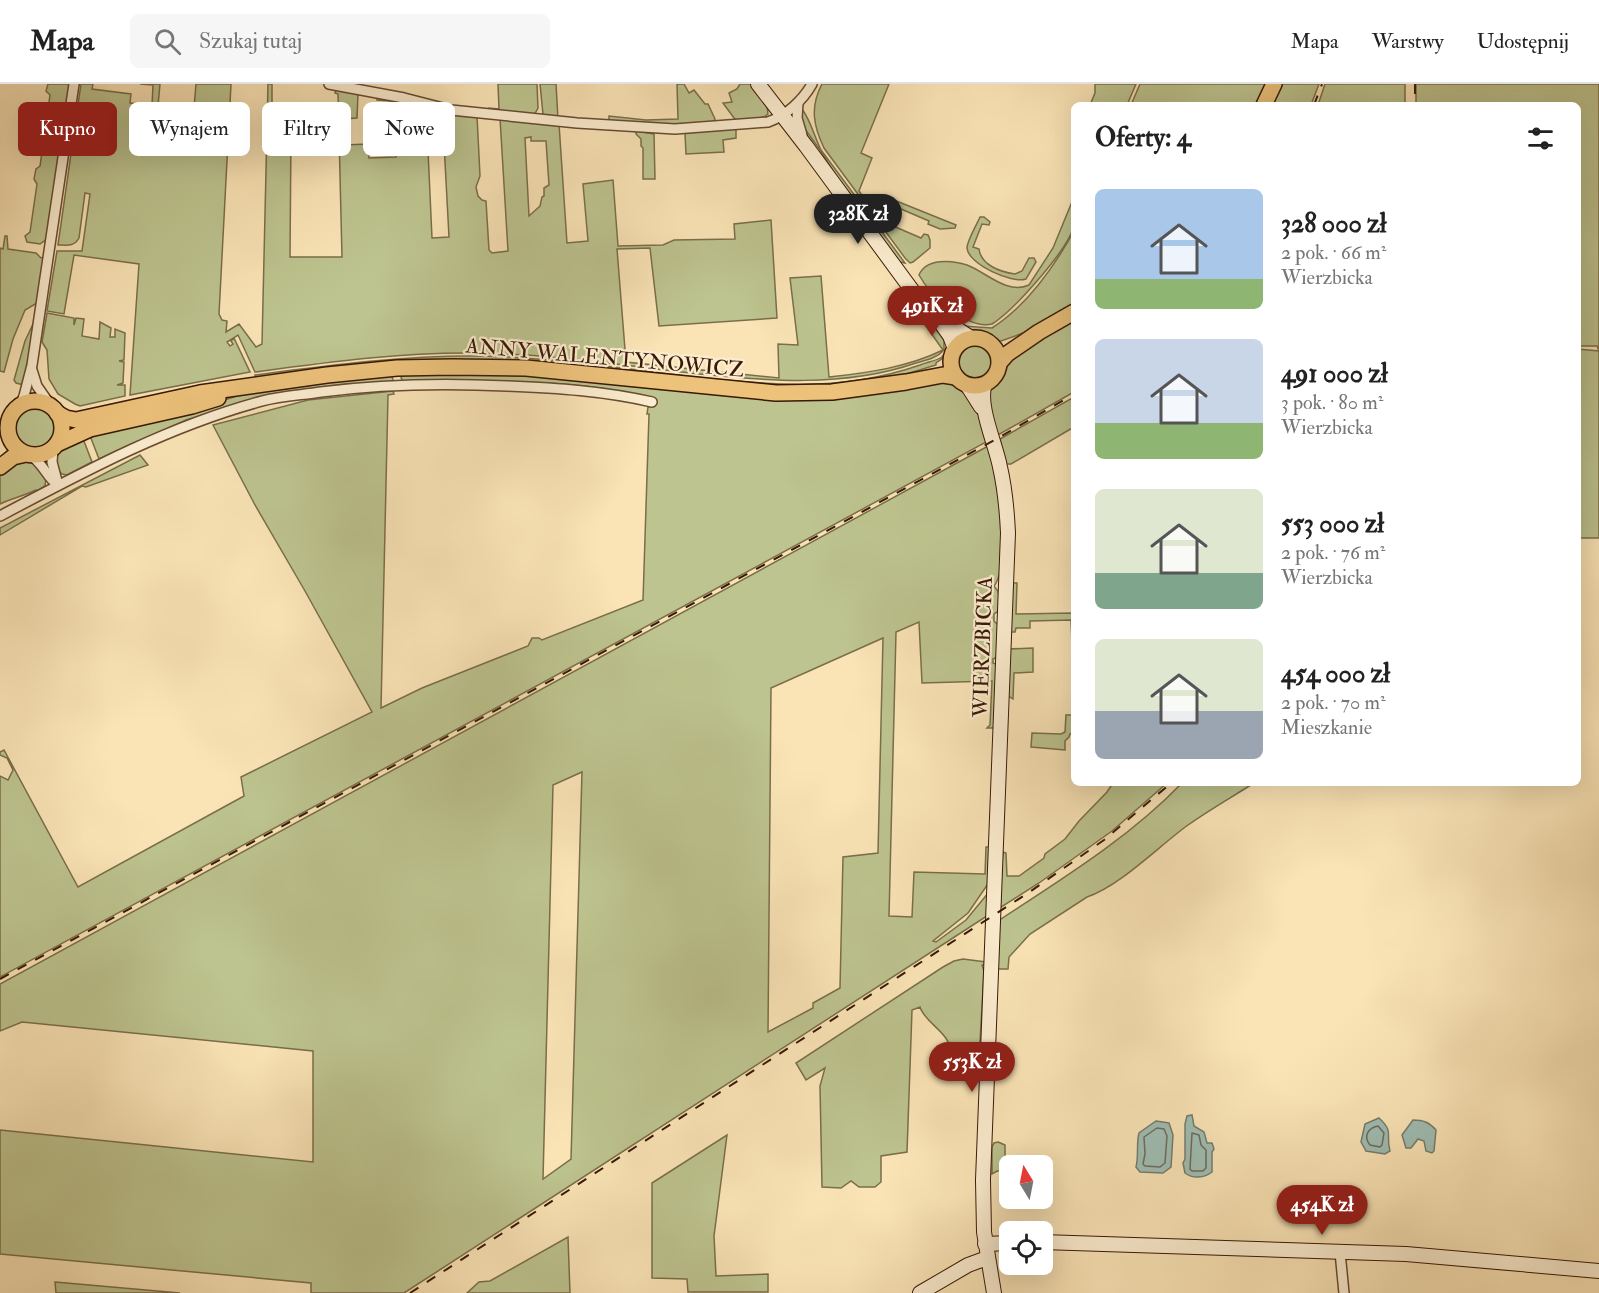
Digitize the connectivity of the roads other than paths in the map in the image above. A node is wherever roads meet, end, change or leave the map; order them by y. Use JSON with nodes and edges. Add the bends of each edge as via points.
{"nodes":[{"id":1,"x":74,"y":84,"type":"edge"},
{"id":2,"x":329,"y":84,"type":"edge"},
{"id":3,"x":758,"y":84,"type":"edge"},
{"id":4,"x":812,"y":84,"type":"edge"},
{"id":5,"x":1274,"y":84,"type":"edge"},
{"id":6,"x":1265,"y":102,"type":"edge"},
{"id":7,"x":798,"y":103,"type":"junction"},
{"id":8,"x":782,"y":115,"type":"junction"},
{"id":9,"x":806,"y":146,"type":"junction"},
{"id":10,"x":933,"y":313,"type":"junction"},
{"id":11,"x":1071,"y":314,"type":"edge"},
{"id":12,"x":1039,"y":332,"type":"junction"},
{"id":13,"x":971,"y":338,"type":"junction"},
{"id":14,"x":992,"y":344,"type":"junction"},
{"id":15,"x":953,"y":354,"type":"junction"},
{"id":16,"x":1000,"y":362,"type":"junction"},
{"id":17,"x":32,"y":365,"type":"junction"},
{"id":18,"x":962,"y":381,"type":"junction"},
{"id":19,"x":985,"y":384,"type":"junction"},
{"id":20,"x":879,"y":385,"type":"junction"},
{"id":21,"x":255,"y":387,"type":"junction"},
{"id":22,"x":652,"y":402,"type":"dead end"},
{"id":23,"x":20,"y":406,"type":"junction"},
{"id":24,"x":54,"y":409,"type":"junction"},
{"id":25,"x":985,"y":414,"type":"junction"},
{"id":26,"x":9,"y":421,"type":"junction"},
{"id":27,"x":0,"y":438,"type":"edge"},
{"id":28,"x":55,"y":446,"type":"junction"},
{"id":29,"x":28,"y":455,"type":"junction"},
{"id":30,"x":0,"y":467,"type":"edge"},
{"id":31,"x":58,"y":485,"type":"junction"},
{"id":32,"x":0,"y":516,"type":"edge"},
{"id":33,"x":1053,"y":1242,"type":"edge"},
{"id":34,"x":999,"y":1247,"type":"edge"},
{"id":35,"x":986,"y":1251,"type":"junction"},
{"id":36,"x":1340,"y":1252,"type":"junction"},
{"id":37,"x":1599,"y":1271,"type":"edge"},
{"id":38,"x":920,"y":1293,"type":"edge"},
{"id":39,"x":994,"y":1293,"type":"edge"},
{"id":40,"x":1344,"y":1293,"type":"edge"}],
"edges":[{"from":1,"to":17,"type":"street"},
{"from":2,"to":8,"type":"street","via":[[451,110],[577,123],[675,129],[768,122]]},
{"from":3,"to":8,"type":"street"},
{"from":4,"to":7,"type":"street"},
{"from":5,"to":6,"type":"main road"},
{"from":7,"to":8,"type":"street"},
{"from":7,"to":9,"type":"street","via":[[797,118]]},
{"from":8,"to":9,"type":"street"},
{"from":9,"to":10,"type":"street","via":[[920,301]]},
{"from":10,"to":13,"type":"street"},
{"from":10,"to":15,"type":"street","via":[[948,332]]},
{"from":11,"to":12,"type":"main road"},
{"from":12,"to":14,"type":"main road"},
{"from":12,"to":16,"type":"main road"},
{"from":13,"to":14,"type":"main road"},
{"from":13,"to":15,"type":"main road","via":[[961,342]]},
{"from":14,"to":16,"type":"main road"},
{"from":15,"to":18,"type":"main road","via":[[951,367]]},
{"from":15,"to":20,"type":"main road","name":"ANNY WALENTYNOWICZ","via":[[940,366]]},
{"from":16,"to":19,"type":"main road","via":[[996,375]]},
{"from":17,"to":23,"type":"street"},
{"from":17,"to":24,"type":"street","via":[[37,386]]},
{"from":18,"to":19,"type":"main road","via":[[976,386]]},
{"from":18,"to":20,"type":"main road","name":"ANNY WALENTYNOWICZ","via":[[943,375]]},
{"from":18,"to":25,"type":"street","name":"WIERZBICKA"},
{"from":19,"to":25,"type":"street","name":"WIERZBICKA"},
{"from":20,"to":21,"type":"main road","name":"ANNY WALENTYNOWICZ","via":[[832,392],[767,393],[554,371],[452,367],[354,372]]},
{"from":21,"to":24,"type":"main road","name":"ANNY WALENTYNOWICZ","via":[[190,395],[76,420]]},
{"from":21,"to":28,"type":"main road","name":"ANNY WALENTYNOWICZ","via":[[90,429]]},
{"from":22,"to":31,"type":"street","via":[[587,390],[461,384],[369,386],[278,398],[175,429]]},
{"from":23,"to":24,"type":"main road","via":[[37,401]]},
{"from":23,"to":26,"type":"main road"},
{"from":24,"to":28,"type":"main road","via":[[62,430]]},
{"from":25,"to":35,"type":"street","name":"WIERZBICKA","via":[[1000,468],[1008,523],[983,1180]]},
{"from":26,"to":27,"type":"main road"},
{"from":26,"to":29,"type":"main road","via":[[12,443]]},
{"from":28,"to":29,"type":"main road","via":[[42,454]]},
{"from":28,"to":31,"type":"street","via":[[52,466]]},
{"from":29,"to":30,"type":"main road","via":[[13,457]]},
{"from":29,"to":31,"type":"street","via":[[43,465]]},
{"from":31,"to":32,"type":"street"},
{"from":33,"to":36,"type":"street"},
{"from":34,"to":35,"type":"street"},
{"from":35,"to":38,"type":"street"},
{"from":35,"to":39,"type":"street"},
{"from":36,"to":37,"type":"street"},
{"from":36,"to":40,"type":"street"}]}
